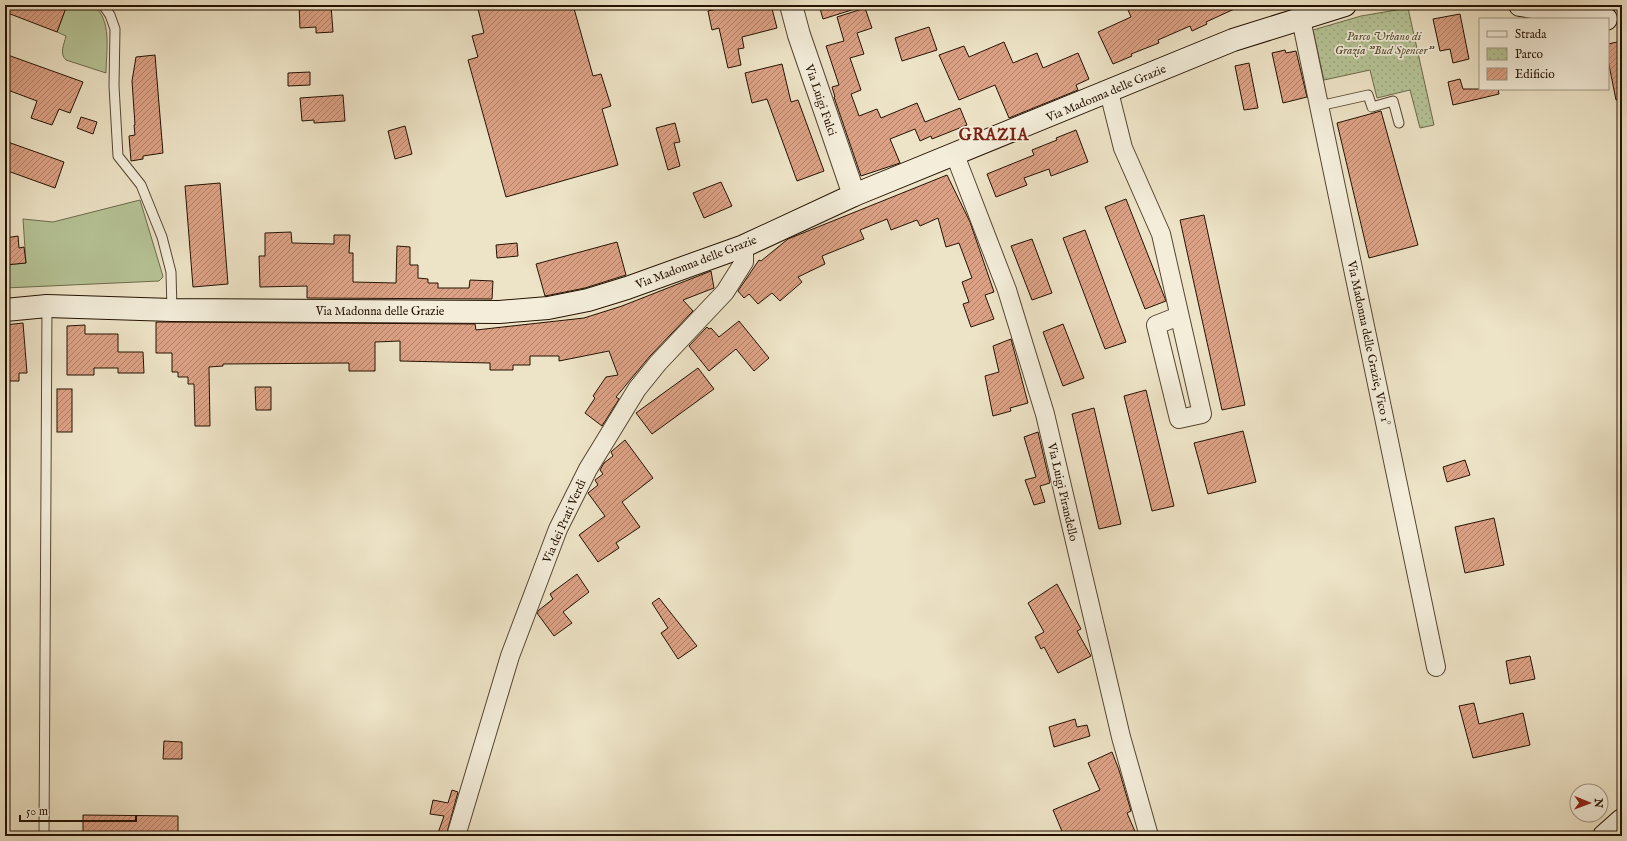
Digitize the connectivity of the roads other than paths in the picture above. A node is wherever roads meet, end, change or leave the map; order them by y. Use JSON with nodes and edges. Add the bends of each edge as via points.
{"nodes":[{"id":1,"x":102,"y":5,"type":"edge"},
{"id":2,"x":791,"y":5,"type":"edge"},
{"id":3,"x":1346,"y":5,"type":"edge"},
{"id":4,"x":1520,"y":5,"type":"edge"},
{"id":5,"x":1601,"y":18,"type":"edge"},
{"id":6,"x":1301,"y":19,"type":"junction"},
{"id":7,"x":1609,"y":19,"type":"edge"},
{"id":8,"x":1622,"y":22,"type":"edge"},
{"id":9,"x":1109,"y":92,"type":"junction"},
{"id":10,"x":1319,"y":106,"type":"junction"},
{"id":11,"x":1399,"y":124,"type":"dead end"},
{"id":12,"x":955,"y":155,"type":"junction"},
{"id":13,"x":854,"y":195,"type":"junction"},
{"id":14,"x":744,"y":246,"type":"junction"},
{"id":15,"x":47,"y":306,"type":"junction"},
{"id":16,"x":5,"y":310,"type":"edge"},
{"id":17,"x":172,"y":310,"type":"junction"},
{"id":18,"x":1179,"y":316,"type":"junction"},
{"id":19,"x":1436,"y":667,"type":"dead end"},
{"id":20,"x":1622,"y":820,"type":"edge"},
{"id":21,"x":44,"y":836,"type":"edge"},
{"id":22,"x":456,"y":836,"type":"edge"},
{"id":23,"x":1149,"y":836,"type":"edge"},
{"id":24,"x":1604,"y":836,"type":"edge"}],
"edges":[{"from":1,"to":17,"type":"lane","via":[[110,15],[115,29],[118,156],[141,186],[162,238],[171,272]]},
{"from":2,"to":13,"type":"main road","name":"Via Luigi Fulci"},
{"from":3,"to":6,"type":"main road","name":"Via Madonna delle Grazie"},
{"from":4,"to":5,"type":"main road"},
{"from":6,"to":9,"type":"main road","name":"Via Madonna delle Grazie","via":[[1233,40]]},
{"from":6,"to":10,"type":"street","name":"Via Madonna delle Grazie, Vico 1°"},
{"from":7,"to":8,"type":"main road"},
{"from":9,"to":12,"type":"main road","name":"Via Madonna delle Grazie"},
{"from":9,"to":18,"type":"street","via":[[1123,148],[1160,234]]},
{"from":10,"to":11,"type":"lane","via":[[1368,94],[1372,107],[1393,101]]},
{"from":10,"to":19,"type":"street","name":"Via Madonna delle Grazie, Vico 1°"},
{"from":12,"to":13,"type":"main road","name":"Via Madonna delle Grazie"},
{"from":12,"to":23,"type":"street","name":"Via Luigi Pirandello","via":[[1007,290],[1045,414],[1121,737]]},
{"from":13,"to":14,"type":"main road","name":"Via Madonna delle Grazie"},
{"from":14,"to":17,"type":"main road","name":"Via Madonna delle Grazie","via":[[627,288],[588,300],[548,308],[499,312]]},
{"from":14,"to":22,"type":"street","name":"Via dei Prati Verdi","via":[[744,262],[725,292],[637,389],[588,469],[558,529],[510,656]]},
{"from":15,"to":16,"type":"main road","name":"Via Madonna delle Grazie"},
{"from":15,"to":17,"type":"main road","name":"Via Madonna delle Grazie"},
{"from":15,"to":21,"type":"lane"},
{"from":18,"to":18,"type":"street","via":[[1202,414],[1179,420],[1156,324]]},
{"from":20,"to":24,"type":"main road"}]}
